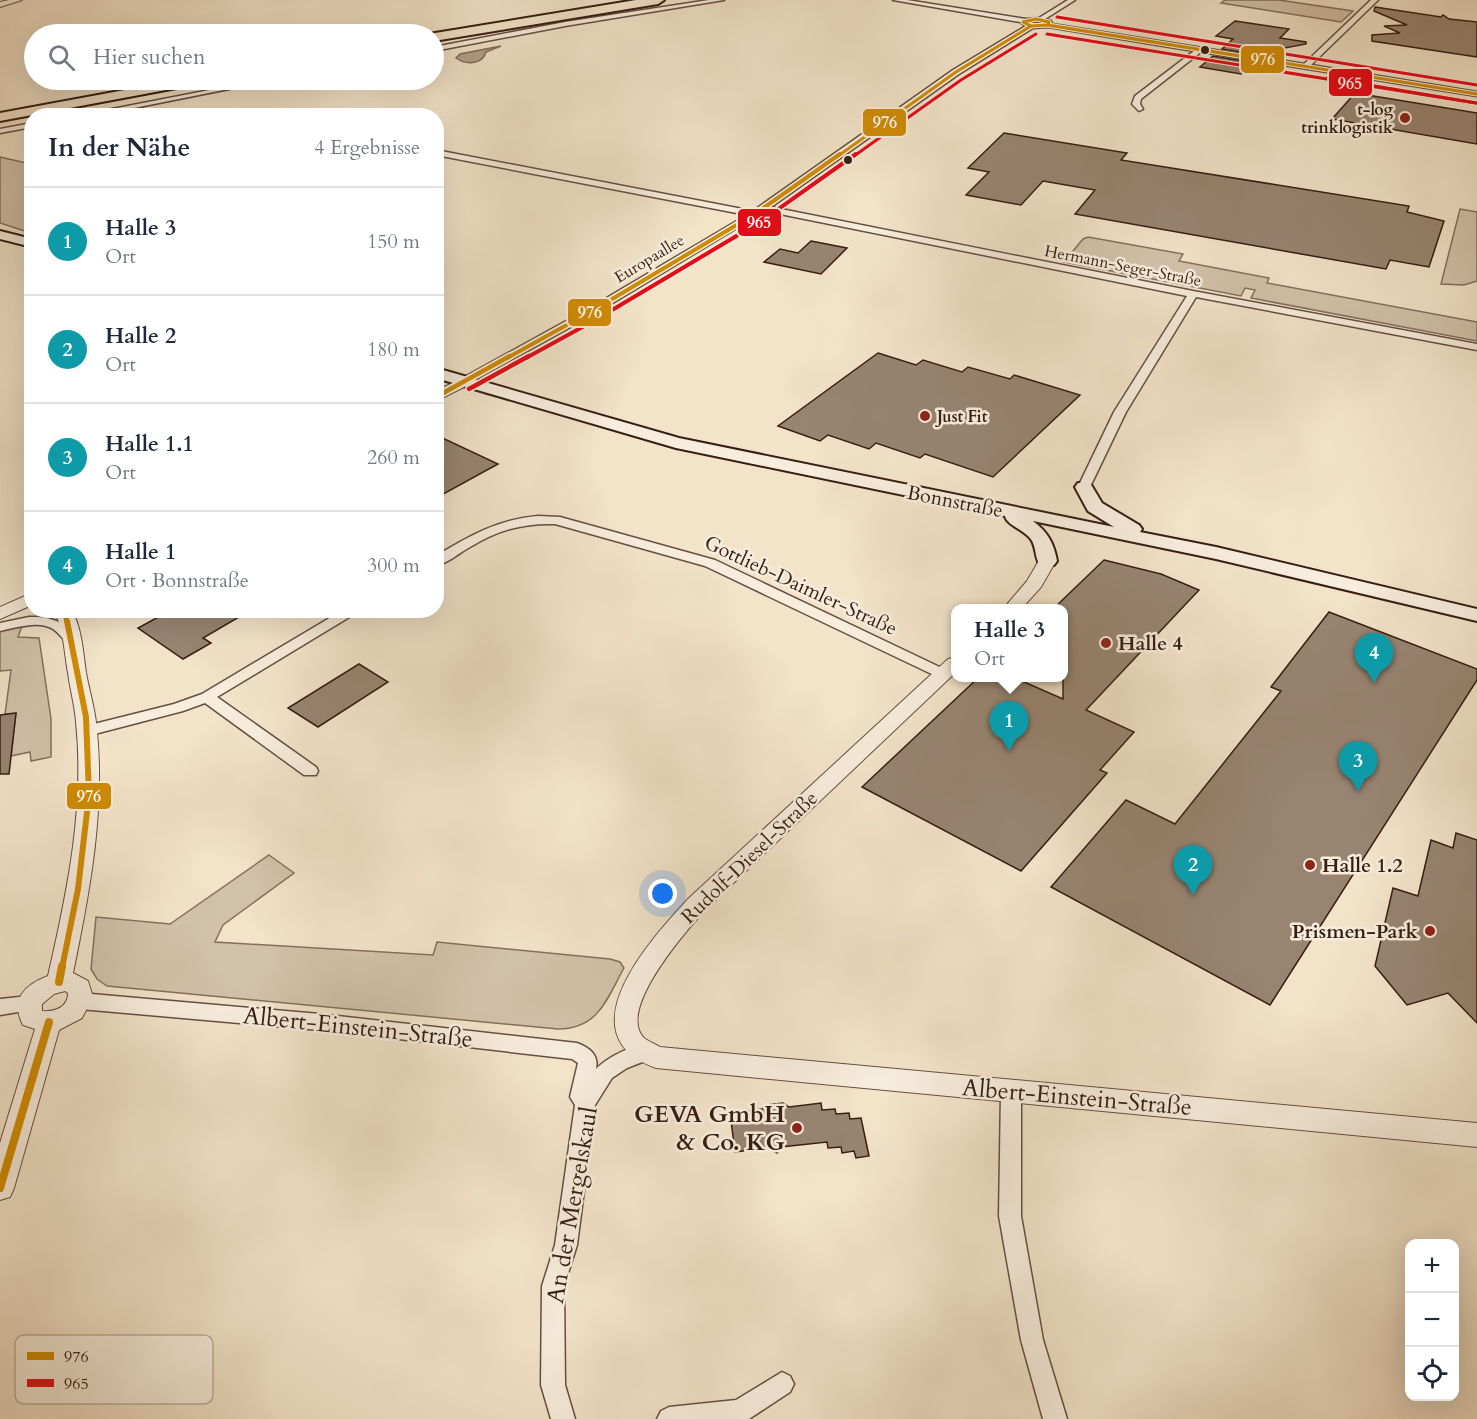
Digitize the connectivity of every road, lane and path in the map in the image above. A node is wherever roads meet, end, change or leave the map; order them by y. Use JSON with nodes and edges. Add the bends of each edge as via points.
{"nodes":[{"id":1,"x":18,"y":0,"type":"edge"},
{"id":2,"x":624,"y":0,"type":"edge"},
{"id":3,"x":658,"y":0,"type":"edge"},
{"id":4,"x":721,"y":0,"type":"edge"},
{"id":5,"x":896,"y":0,"type":"edge"},
{"id":6,"x":1072,"y":0,"type":"edge"},
{"id":7,"x":1375,"y":0,"type":"edge"},
{"id":8,"x":0,"y":4,"type":"edge"},
{"id":9,"x":1041,"y":20,"type":"junction"},
{"id":10,"x":1024,"y":21,"type":"junction"},
{"id":11,"x":1048,"y":25,"type":"junction"},
{"id":12,"x":1031,"y":26,"type":"junction"},
{"id":13,"x":444,"y":29,"type":"edge"},
{"id":14,"x":444,"y":35,"type":"edge"},
{"id":15,"x":444,"y":47,"type":"edge"},
{"id":16,"x":1200,"y":49,"type":"junction"},
{"id":17,"x":1306,"y":66,"type":"junction"},
{"id":18,"x":109,"y":90,"type":"edge"},
{"id":19,"x":144,"y":90,"type":"edge"},
{"id":20,"x":217,"y":90,"type":"edge"},
{"id":21,"x":1477,"y":94,"type":"edge"},
{"id":22,"x":48,"y":108,"type":"edge"},
{"id":23,"x":121,"y":108,"type":"edge"},
{"id":24,"x":1139,"y":109,"type":"dead end"},
{"id":25,"x":0,"y":110,"type":"edge"},
{"id":26,"x":24,"y":113,"type":"edge"},
{"id":27,"x":0,"y":117,"type":"edge"},
{"id":28,"x":24,"y":126,"type":"edge"},
{"id":29,"x":0,"y":131,"type":"edge"},
{"id":30,"x":444,"y":153,"type":"edge"},
{"id":31,"x":759,"y":211,"type":"junction"},
{"id":32,"x":0,"y":235,"type":"edge"},
{"id":33,"x":24,"y":241,"type":"edge"},
{"id":34,"x":1193,"y":294,"type":"junction"},
{"id":35,"x":1477,"y":348,"type":"edge"},
{"id":36,"x":444,"y":375,"type":"edge"},
{"id":37,"x":465,"y":381,"type":"junction"},
{"id":38,"x":444,"y":393,"type":"edge"},
{"id":39,"x":1084,"y":487,"type":"junction"},
{"id":40,"x":998,"y":509,"type":"junction"},
{"id":41,"x":1052,"y":520,"type":"junction"},
{"id":42,"x":1081,"y":526,"type":"junction"},
{"id":43,"x":1152,"y":540,"type":"junction"},
{"id":44,"x":444,"y":557,"type":"edge"},
{"id":45,"x":1047,"y":561,"type":"junction"},
{"id":46,"x":24,"y":602,"type":"edge"},
{"id":47,"x":1017,"y":604,"type":"edge"},
{"id":48,"x":0,"y":614,"type":"edge"},
{"id":49,"x":1477,"y":615,"type":"edge"},
{"id":50,"x":65,"y":618,"type":"edge"},
{"id":51,"x":340,"y":618,"type":"edge"},
{"id":52,"x":0,"y":627,"type":"edge"},
{"id":53,"x":72,"y":640,"type":"junction"},
{"id":54,"x":949,"y":668,"type":"edge"},
{"id":55,"x":207,"y":697,"type":"junction"},
{"id":56,"x":87,"y":731,"type":"junction"},
{"id":57,"x":310,"y":771,"type":"dead end"},
{"id":58,"x":59,"y":982,"type":"junction"},
{"id":59,"x":80,"y":1001,"type":"junction"},
{"id":60,"x":29,"y":1004,"type":"junction"},
{"id":61,"x":0,"y":1007,"type":"edge"},
{"id":62,"x":49,"y":1022,"type":"junction"},
{"id":63,"x":643,"y":1053,"type":"junction"},
{"id":64,"x":1011,"y":1092,"type":"junction"},
{"id":65,"x":585,"y":1102,"type":"junction"},
{"id":66,"x":1477,"y":1135,"type":"edge"},
{"id":67,"x":0,"y":1188,"type":"edge"},
{"id":68,"x":782,"y":1384,"type":"dead end"},
{"id":69,"x":563,"y":1419,"type":"edge"},
{"id":70,"x":669,"y":1419,"type":"edge"},
{"id":71,"x":1055,"y":1419,"type":"edge"}],
"edges":[{"from":1,"to":8,"type":"street"},
{"from":2,"to":13,"type":"highway"},
{"from":3,"to":14,"type":"highway"},
{"from":4,"to":15,"type":"street"},
{"from":5,"to":10,"type":"street"},
{"from":6,"to":9,"type":"street"},
{"from":7,"to":17,"type":"street"},
{"from":9,"to":10,"type":"street"},
{"from":9,"to":11,"type":"street","name":"Europaallee","via":[[1049,22]]},
{"from":10,"to":12,"type":"street"},
{"from":11,"to":12,"type":"street","name":"Europaallee"},
{"from":11,"to":16,"type":"street","name":"Europaallee"},
{"from":12,"to":31,"type":"street","name":"Europaallee","via":[[957,72]]},
{"from":16,"to":17,"type":"street","name":"Europaallee"},
{"from":16,"to":24,"type":"street","via":[[1138,98]]},
{"from":17,"to":21,"type":"street","name":"Europaallee"},
{"from":18,"to":25,"type":"highway"},
{"from":19,"to":22,"type":"highway"},
{"from":20,"to":23,"type":"street"},
{"from":26,"to":27,"type":"highway"},
{"from":28,"to":29,"type":"street"},
{"from":30,"to":31,"type":"street"},
{"from":31,"to":34,"type":"street","name":"Hermann-Seger-Straße"},
{"from":31,"to":37,"type":"street","name":"Europaallee"},
{"from":32,"to":33,"type":"main road"},
{"from":34,"to":35,"type":"street","name":"Hermann-Seger-Straße"},
{"from":34,"to":39,"type":"street","via":[[1131,393]]},
{"from":36,"to":37,"type":"main road","name":"Bonnstraße"},
{"from":37,"to":38,"type":"street"},
{"from":37,"to":40,"type":"main road","name":"Bonnstraße","via":[[676,443]]},
{"from":39,"to":41,"type":"main road","via":[[1068,511]]},
{"from":39,"to":43,"type":"main road","via":[[1095,507]]},
{"from":40,"to":41,"type":"main road","name":"Bonnstraße"},
{"from":40,"to":45,"type":"main road","via":[[1038,534],[1046,545]]},
{"from":41,"to":42,"type":"main road","name":"Bonnstraße"},
{"from":42,"to":43,"type":"main road","name":"Bonnstraße"},
{"from":42,"to":45,"type":"main road","via":[[1066,534]]},
{"from":43,"to":49,"type":"main road","name":"Bonnstraße","via":[[1287,568]]},
{"from":44,"to":54,"type":"street","name":"Gottlieb-Daimler-Straße","via":[[512,521],[556,520],[710,563]]},
{"from":45,"to":47,"type":"street"},
{"from":46,"to":48,"type":"street"},
{"from":50,"to":53,"type":"street"},
{"from":51,"to":55,"type":"street"},
{"from":52,"to":53,"type":"street","via":[[43,622],[58,626]]},
{"from":53,"to":56,"type":"street"},
{"from":54,"to":63,"type":"street","name":"Rudolf-Diesel-Straße","via":[[697,904],[661,944],[646,964],[626,1019],[626,1034]]},
{"from":55,"to":56,"type":"street"},
{"from":55,"to":57,"type":"street"},
{"from":56,"to":58,"type":"street","via":[[86,831],[80,885]]},
{"from":58,"to":59,"type":"street","via":[[68,981],[80,988]]},
{"from":58,"to":60,"type":"street","via":[[37,992]]},
{"from":59,"to":62,"type":"street","via":[[65,1017]]},
{"from":59,"to":65,"type":"street","name":"Albert-Einstein-Straße","via":[[320,1022],[577,1051],[588,1060],[580,1097]]},
{"from":60,"to":61,"type":"street"},
{"from":60,"to":62,"type":"street","via":[[32,1018]]},
{"from":62,"to":67,"type":"street"},
{"from":63,"to":64,"type":"street","name":"Albert-Einstein-Straße"},
{"from":63,"to":65,"type":"street","name":"An der Mergelskaul","via":[[606,1071]]},
{"from":64,"to":66,"type":"street","name":"Albert-Einstein-Straße"},
{"from":64,"to":71,"type":"street","via":[[1010,1216],[1032,1340]]},
{"from":65,"to":69,"type":"street","name":"An der Mergelskaul","via":[[566,1245],[553,1286],[553,1385]]},
{"from":68,"to":70,"type":"street","via":[[740,1410]]}]}
